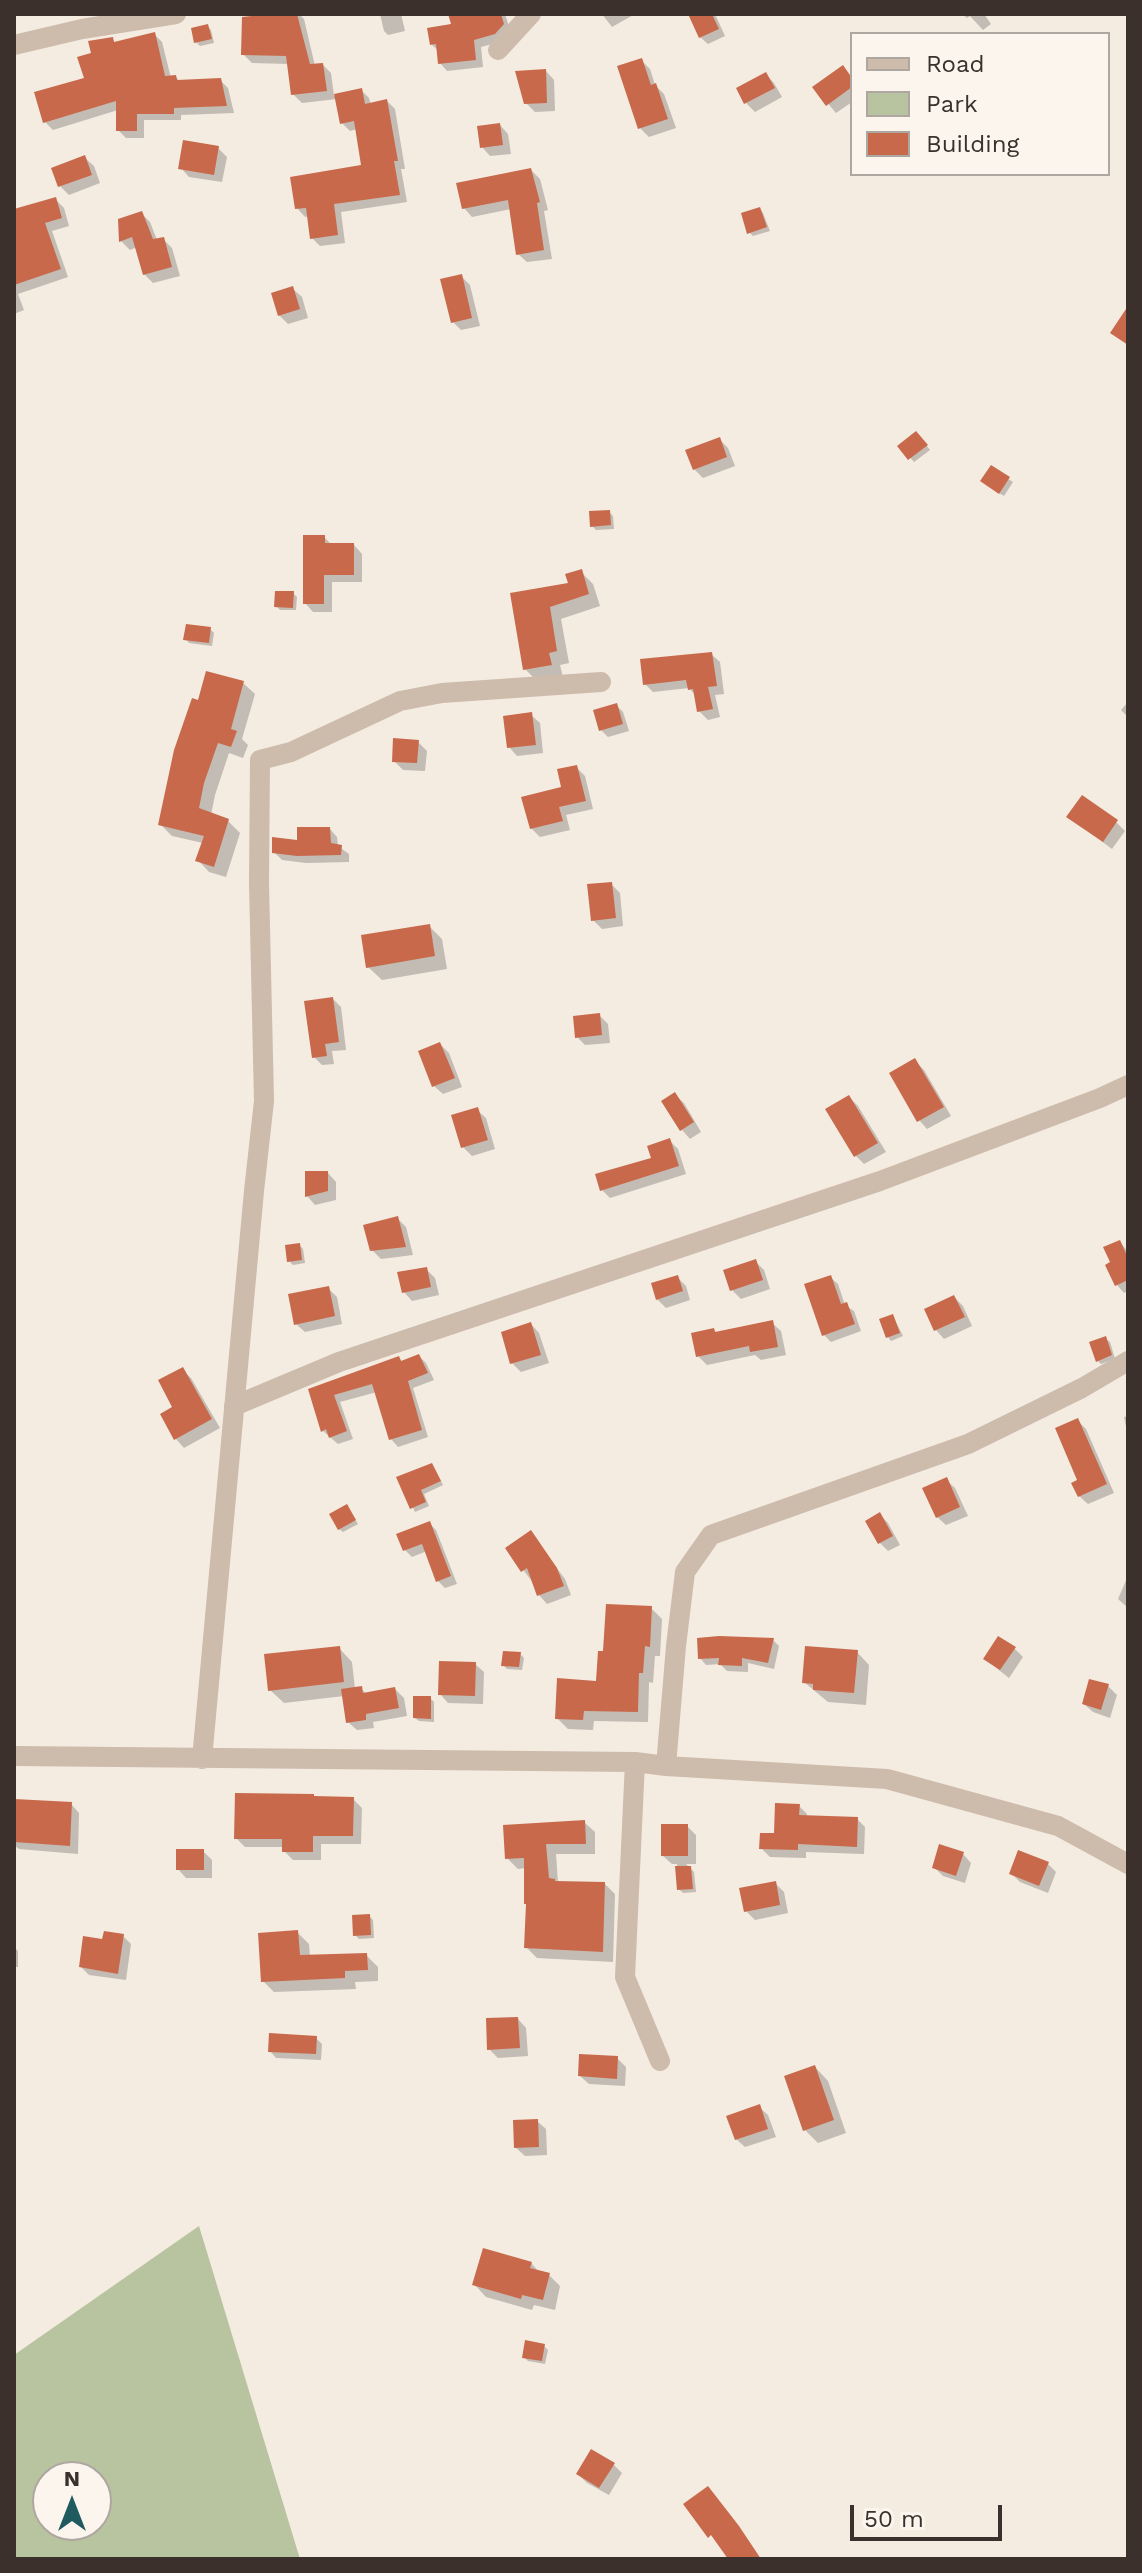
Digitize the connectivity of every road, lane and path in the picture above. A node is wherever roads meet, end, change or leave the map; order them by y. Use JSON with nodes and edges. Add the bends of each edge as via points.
{"nodes":[{"id":1,"x":176,"y":14,"type":"edge"},
{"id":2,"x":531,"y":14,"type":"edge"},
{"id":3,"x":14,"y":45,"type":"edge"},
{"id":4,"x":498,"y":50,"type":"dead end"},
{"id":5,"x":601,"y":682,"type":"dead end"},
{"id":6,"x":1128,"y":1085,"type":"edge"},
{"id":7,"x":1128,"y":1361,"type":"edge"},
{"id":8,"x":234,"y":1406,"type":"junction"},
{"id":9,"x":14,"y":1756,"type":"edge"},
{"id":10,"x":202,"y":1759,"type":"junction"},
{"id":11,"x":635,"y":1762,"type":"junction"},
{"id":12,"x":666,"y":1766,"type":"junction"},
{"id":13,"x":1128,"y":1864,"type":"edge"},
{"id":14,"x":660,"y":2061,"type":"dead end"}],
"edges":[{"from":1,"to":3,"type":"street"},
{"from":2,"to":4,"type":"street"},
{"from":5,"to":8,"type":"street","via":[[442,693],[400,701],[291,752],[260,760],[264,1101]]},
{"from":6,"to":8,"type":"street","via":[[880,1181],[339,1362]]},
{"from":7,"to":12,"type":"street","via":[[968,1444],[711,1535],[685,1572]]},
{"from":8,"to":10,"type":"street"},
{"from":9,"to":10,"type":"street"},
{"from":10,"to":11,"type":"street"},
{"from":11,"to":12,"type":"street"},
{"from":11,"to":14,"type":"street","via":[[625,1977]]},
{"from":12,"to":13,"type":"street","via":[[887,1779],[1058,1826]]}]}
